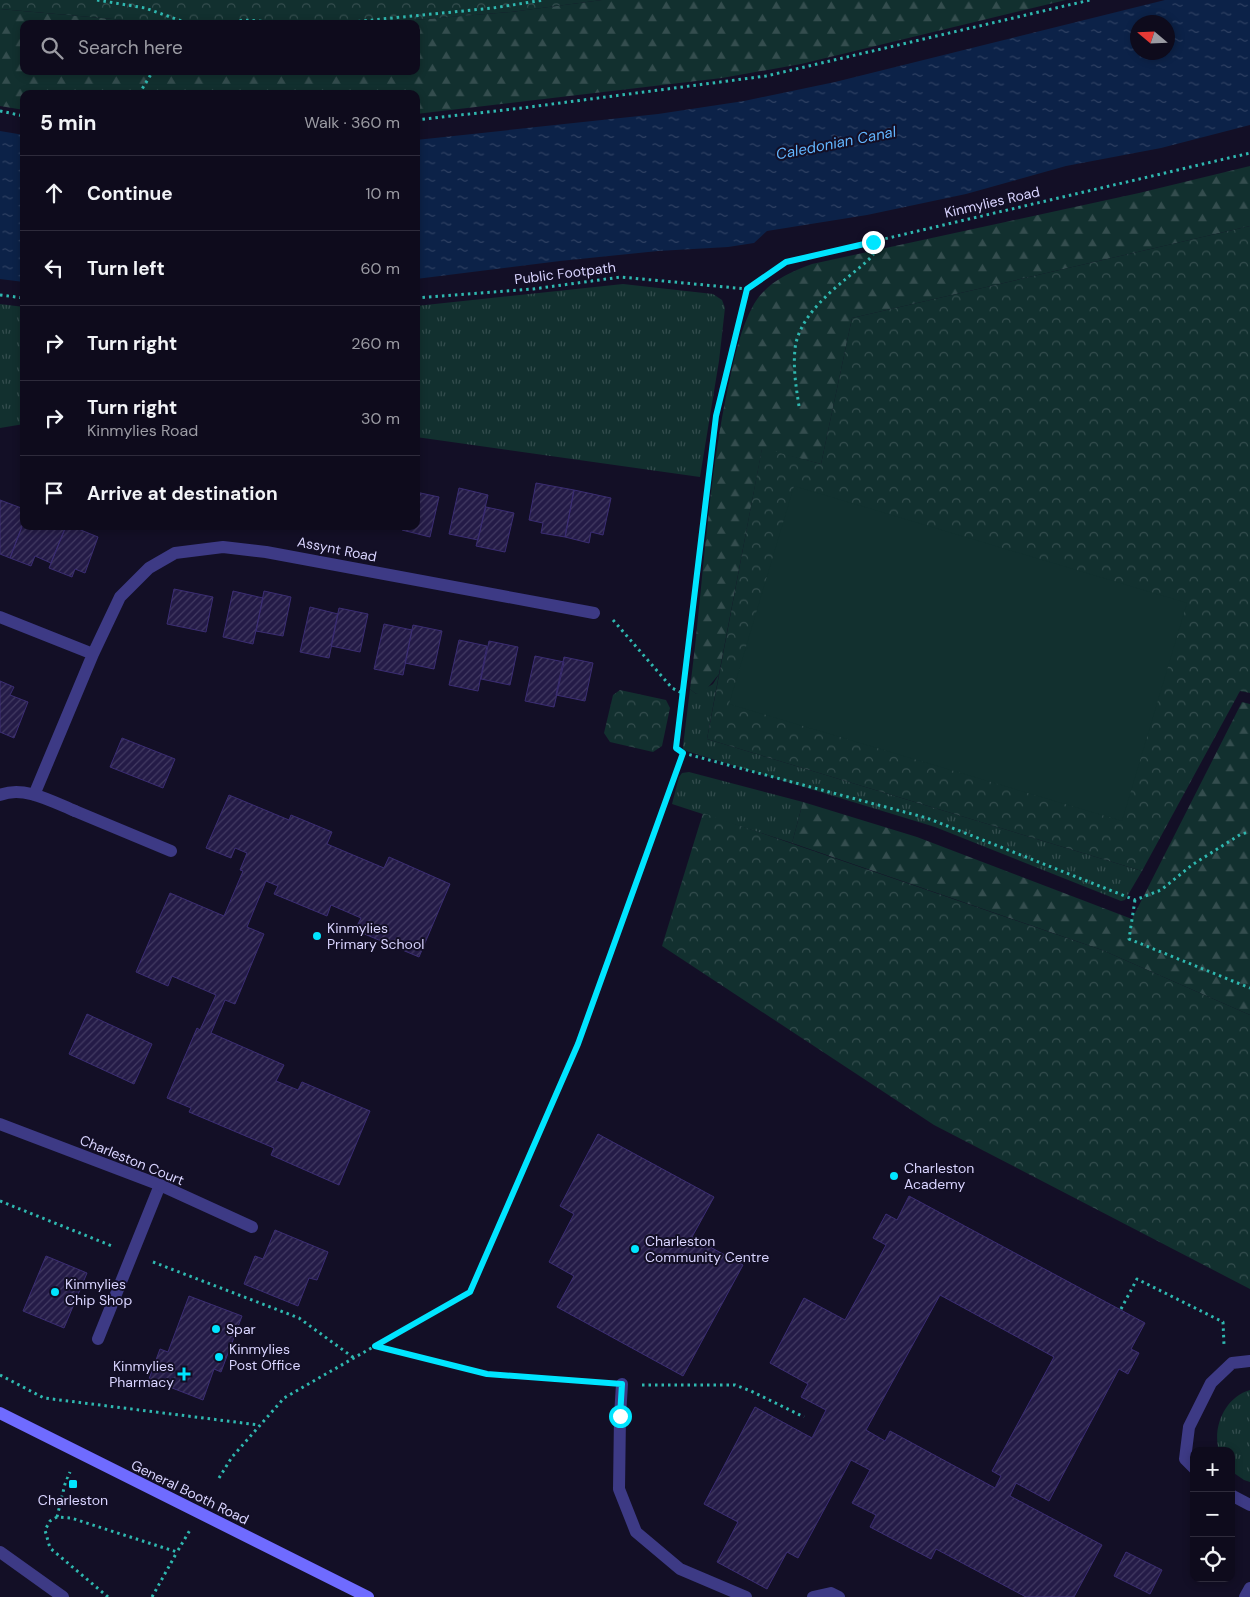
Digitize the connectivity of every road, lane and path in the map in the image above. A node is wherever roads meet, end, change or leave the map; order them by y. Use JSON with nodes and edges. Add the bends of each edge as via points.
{"nodes":[{"id":1,"x":97,"y":0,"type":"edge"},
{"id":2,"x":544,"y":0,"type":"edge"},
{"id":3,"x":1090,"y":0,"type":"edge"},
{"id":4,"x":179,"y":20,"type":"edge"},
{"id":5,"x":372,"y":20,"type":"edge"},
{"id":6,"x":151,"y":75,"type":"edge"},
{"id":7,"x":141,"y":90,"type":"edge"},
{"id":8,"x":0,"y":111,"type":"edge"},
{"id":9,"x":20,"y":115,"type":"edge"},
{"id":10,"x":420,"y":120,"type":"edge"},
{"id":11,"x":1250,"y":153,"type":"edge"},
{"id":12,"x":873,"y":242,"type":"junction"},
{"id":13,"x":747,"y":289,"type":"junction"},
{"id":14,"x":0,"y":295,"type":"edge"},
{"id":15,"x":20,"y":298,"type":"edge"},
{"id":16,"x":420,"y":298,"type":"edge"},
{"id":17,"x":799,"y":406,"type":"dead end"},
{"id":18,"x":594,"y":613,"type":"joint"},
{"id":19,"x":0,"y":617,"type":"edge"},
{"id":20,"x":93,"y":654,"type":"junction"},
{"id":21,"x":682,"y":694,"type":"junction"},
{"id":22,"x":683,"y":753,"type":"junction"},
{"id":23,"x":0,"y":795,"type":"edge"},
{"id":24,"x":34,"y":795,"type":"junction"},
{"id":25,"x":1250,"y":832,"type":"edge"},
{"id":26,"x":171,"y":850,"type":"dead end"},
{"id":27,"x":1135,"y":900,"type":"junction"},
{"id":28,"x":1250,"y":988,"type":"edge"},
{"id":29,"x":0,"y":1124,"type":"edge"},
{"id":30,"x":160,"y":1185,"type":"junction"},
{"id":31,"x":0,"y":1201,"type":"edge"},
{"id":32,"x":252,"y":1227,"type":"dead end"},
{"id":33,"x":132,"y":1254,"type":"junction"},
{"id":34,"x":1121,"y":1310,"type":"dead end"},
{"id":35,"x":98,"y":1339,"type":"dead end"},
{"id":36,"x":375,"y":1346,"type":"junction"},
{"id":37,"x":354,"y":1358,"type":"junction"},
{"id":38,"x":1250,"y":1361,"type":"edge"},
{"id":39,"x":1224,"y":1370,"type":"junction"},
{"id":40,"x":0,"y":1375,"type":"edge"},
{"id":41,"x":622,"y":1384,"type":"junction"},
{"id":42,"x":0,"y":1413,"type":"edge"},
{"id":43,"x":804,"y":1417,"type":"dead end"},
{"id":44,"x":260,"y":1425,"type":"junction"},
{"id":45,"x":78,"y":1453,"type":"junction"},
{"id":46,"x":1190,"y":1464,"type":"edge"},
{"id":47,"x":219,"y":1478,"type":"dead end"},
{"id":48,"x":1235,"y":1497,"type":"edge"},
{"id":49,"x":1250,"y":1505,"type":"edge"},
{"id":50,"x":57,"y":1517,"type":"junction"},
{"id":51,"x":192,"y":1525,"type":"dead end"},
{"id":52,"x":0,"y":1552,"type":"edge"},
{"id":53,"x":176,"y":1552,"type":"junction"},
{"id":54,"x":1250,"y":1588,"type":"edge"},
{"id":55,"x":63,"y":1597,"type":"edge"},
{"id":56,"x":108,"y":1597,"type":"edge"},
{"id":57,"x":152,"y":1597,"type":"edge"},
{"id":58,"x":368,"y":1597,"type":"edge"},
{"id":59,"x":746,"y":1597,"type":"edge"},
{"id":60,"x":813,"y":1597,"type":"edge"},
{"id":61,"x":839,"y":1597,"type":"edge"},
{"id":62,"x":1245,"y":1597,"type":"edge"}],
"edges":[{"from":1,"to":4,"type":"path","via":[[145,8]]},
{"from":2,"to":5,"type":"path"},
{"from":3,"to":10,"type":"path","via":[[766,76]]},
{"from":6,"to":7,"type":"path"},
{"from":8,"to":9,"type":"path"},
{"from":11,"to":12,"type":"path","name":"Kinmylies Road"},
{"from":12,"to":13,"type":"path","name":"Kinmylies Road","via":[[786,262]]},
{"from":12,"to":17,"type":"path","via":[[873,256],[826,297],[801,329],[795,346],[794,366]]},
{"from":13,"to":16,"type":"path","name":"Public Footpath","via":[[621,277],[533,289]]},
{"from":13,"to":21,"type":"path","via":[[716,416]]},
{"from":14,"to":15,"type":"path"},
{"from":18,"to":20,"type":"street","name":"Assynt Road","via":[[223,546],[175,553],[149,568],[120,597]]},
{"from":18,"to":21,"type":"path","via":[[613,620],[672,688]]},
{"from":19,"to":20,"type":"street"},
{"from":20,"to":24,"type":"street","name":"Assynt Road"},
{"from":21,"to":22,"type":"path","via":[[676,748]]},
{"from":22,"to":27,"type":"path","via":[[927,818]]},
{"from":22,"to":36,"type":"path","via":[[578,1044],[470,1292]]},
{"from":23,"to":24,"type":"street","via":[[8,792]]},
{"from":24,"to":26,"type":"street"},
{"from":25,"to":27,"type":"path","via":[[1192,865],[1161,890]]},
{"from":27,"to":28,"type":"path","via":[[1129,938]]},
{"from":29,"to":30,"type":"street","name":"Charleston Court"},
{"from":30,"to":32,"type":"street","name":"Charleston Court"},
{"from":30,"to":33,"type":"street"},
{"from":31,"to":33,"type":"path"},
{"from":33,"to":35,"type":"street"},
{"from":33,"to":37,"type":"path","via":[[298,1318]]},
{"from":34,"to":39,"type":"path","via":[[1137,1280],[1223,1322]]},
{"from":36,"to":37,"type":"path"},
{"from":36,"to":41,"type":"path","via":[[487,1374]]},
{"from":37,"to":44,"type":"path","via":[[284,1398]]},
{"from":38,"to":39,"type":"street","via":[[1232,1363]]},
{"from":39,"to":46,"type":"street","via":[[1211,1383],[1189,1427],[1185,1459]]},
{"from":40,"to":44,"type":"path","via":[[44,1398]]},
{"from":41,"to":43,"type":"path","via":[[735,1385]]},
{"from":41,"to":59,"type":"street","via":[[619,1489],[636,1532],[680,1569]]},
{"from":42,"to":45,"type":"street","name":"General Booth Road"},
{"from":44,"to":47,"type":"path","via":[[232,1457]]},
{"from":45,"to":50,"type":"path","via":[[65,1484]]},
{"from":45,"to":58,"type":"street","name":"General Booth Road"},
{"from":48,"to":49,"type":"street"},
{"from":50,"to":53,"type":"path","via":[[71,1518]]},
{"from":50,"to":56,"type":"path","via":[[45,1530],[50,1548]]},
{"from":51,"to":53,"type":"path"},
{"from":52,"to":55,"type":"street"},
{"from":53,"to":57,"type":"path"},
{"from":54,"to":62,"type":"street"},
{"from":60,"to":61,"type":"street","via":[[831,1593]]}]}
